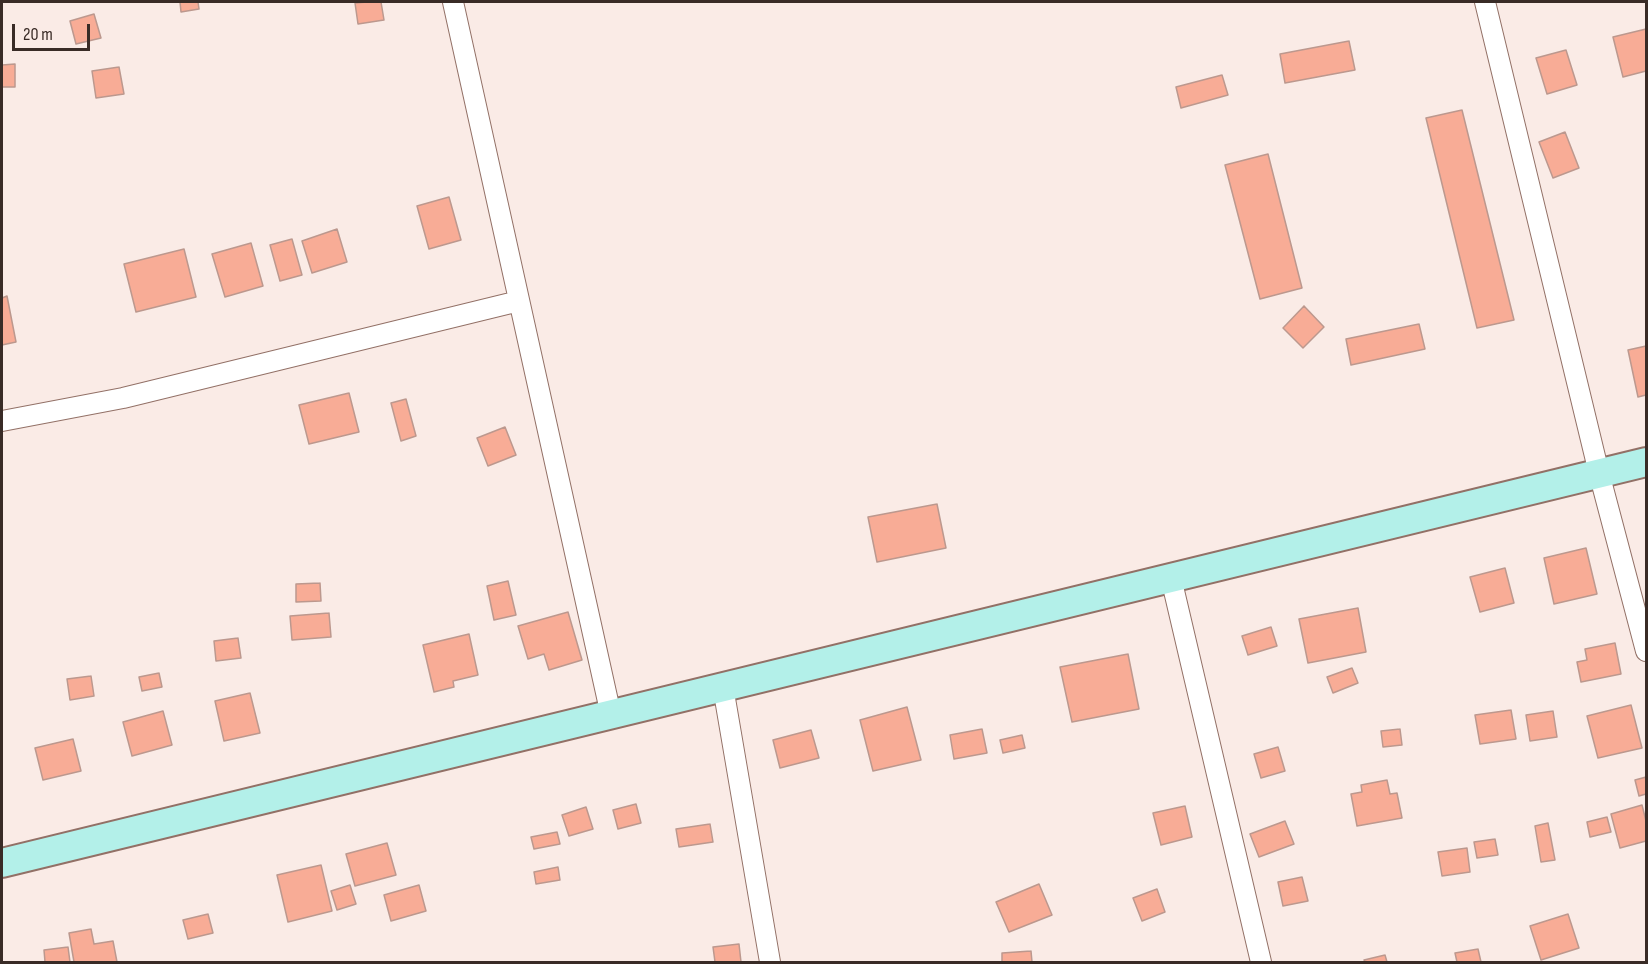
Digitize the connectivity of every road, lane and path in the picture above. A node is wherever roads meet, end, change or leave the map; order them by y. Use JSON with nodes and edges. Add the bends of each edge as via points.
{"nodes":[{"id":1,"x":453,"y":2,"type":"edge"},
{"id":2,"x":1485,"y":2,"type":"edge"},
{"id":3,"x":519,"y":301,"type":"junction"},
{"id":4,"x":2,"y":421,"type":"edge"},
{"id":5,"x":1647,"y":462,"type":"edge"},
{"id":6,"x":1599,"y":473,"type":"junction"},
{"id":7,"x":1171,"y":578,"type":"junction"},
{"id":8,"x":1647,"y":651,"type":"edge"},
{"id":9,"x":723,"y":687,"type":"junction"},
{"id":10,"x":611,"y":715,"type":"junction"},
{"id":11,"x":2,"y":863,"type":"edge"},
{"id":12,"x":770,"y":963,"type":"edge"},
{"id":13,"x":1261,"y":963,"type":"edge"}],
"edges":[{"from":1,"to":3,"type":"street"},
{"from":2,"to":6,"type":"street"},
{"from":3,"to":4,"type":"street","via":[[123,398]]},
{"from":3,"to":10,"type":"street"},
{"from":5,"to":6,"type":"main road"},
{"from":6,"to":7,"type":"main road"},
{"from":6,"to":8,"type":"street"},
{"from":7,"to":9,"type":"main road"},
{"from":7,"to":13,"type":"street"},
{"from":9,"to":10,"type":"main road"},
{"from":9,"to":12,"type":"street"},
{"from":10,"to":11,"type":"main road"}]}
